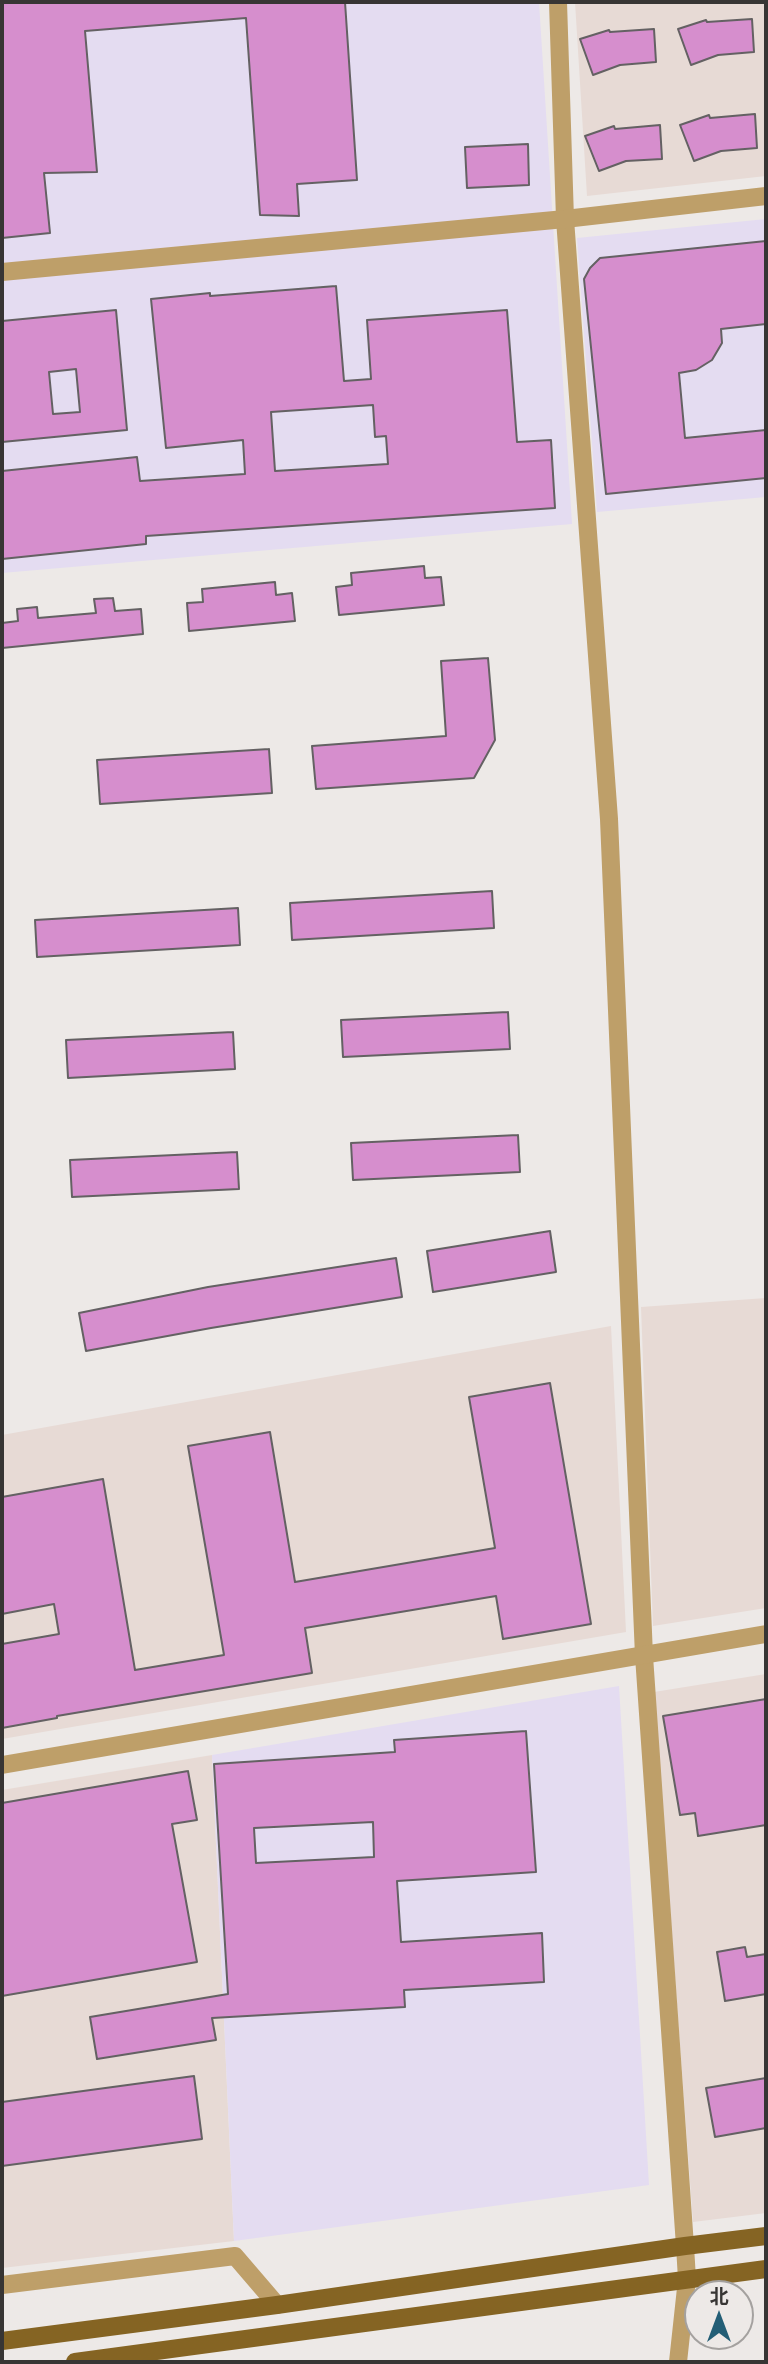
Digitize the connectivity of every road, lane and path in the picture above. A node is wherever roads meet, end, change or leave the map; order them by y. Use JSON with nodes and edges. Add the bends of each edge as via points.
{"nodes":[{"id":1,"x":558,"y":2,"type":"edge"},
{"id":2,"x":766,"y":196,"type":"edge"},
{"id":3,"x":565,"y":219,"type":"junction"},
{"id":4,"x":2,"y":272,"type":"edge"},
{"id":5,"x":766,"y":1634,"type":"edge"},
{"id":6,"x":644,"y":1656,"type":"junction"},
{"id":7,"x":2,"y":1765,"type":"edge"},
{"id":8,"x":766,"y":2236,"type":"edge"},
{"id":9,"x":685,"y":2246,"type":"junction"},
{"id":10,"x":766,"y":2269,"type":"edge"},
{"id":11,"x":687,"y":2279,"type":"junction"},
{"id":12,"x":2,"y":2285,"type":"edge"},
{"id":13,"x":277,"y":2305,"type":"junction"},
{"id":14,"x":2,"y":2340,"type":"edge"},
{"id":15,"x":75,"y":2362,"type":"edge"},
{"id":16,"x":678,"y":2362,"type":"edge"}],
"edges":[{"from":1,"to":3,"type":"street"},
{"from":2,"to":3,"type":"street"},
{"from":3,"to":4,"type":"street"},
{"from":3,"to":6,"type":"street","via":[[609,819]]},
{"from":5,"to":6,"type":"street"},
{"from":6,"to":7,"type":"street"},
{"from":6,"to":9,"type":"street"},
{"from":8,"to":9,"type":"main road"},
{"from":9,"to":11,"type":"street"},
{"from":9,"to":13,"type":"main road"},
{"from":10,"to":11,"type":"main road"},
{"from":11,"to":15,"type":"main road"},
{"from":11,"to":16,"type":"street"},
{"from":12,"to":13,"type":"street","via":[[235,2256]]},
{"from":13,"to":14,"type":"main road"}]}
